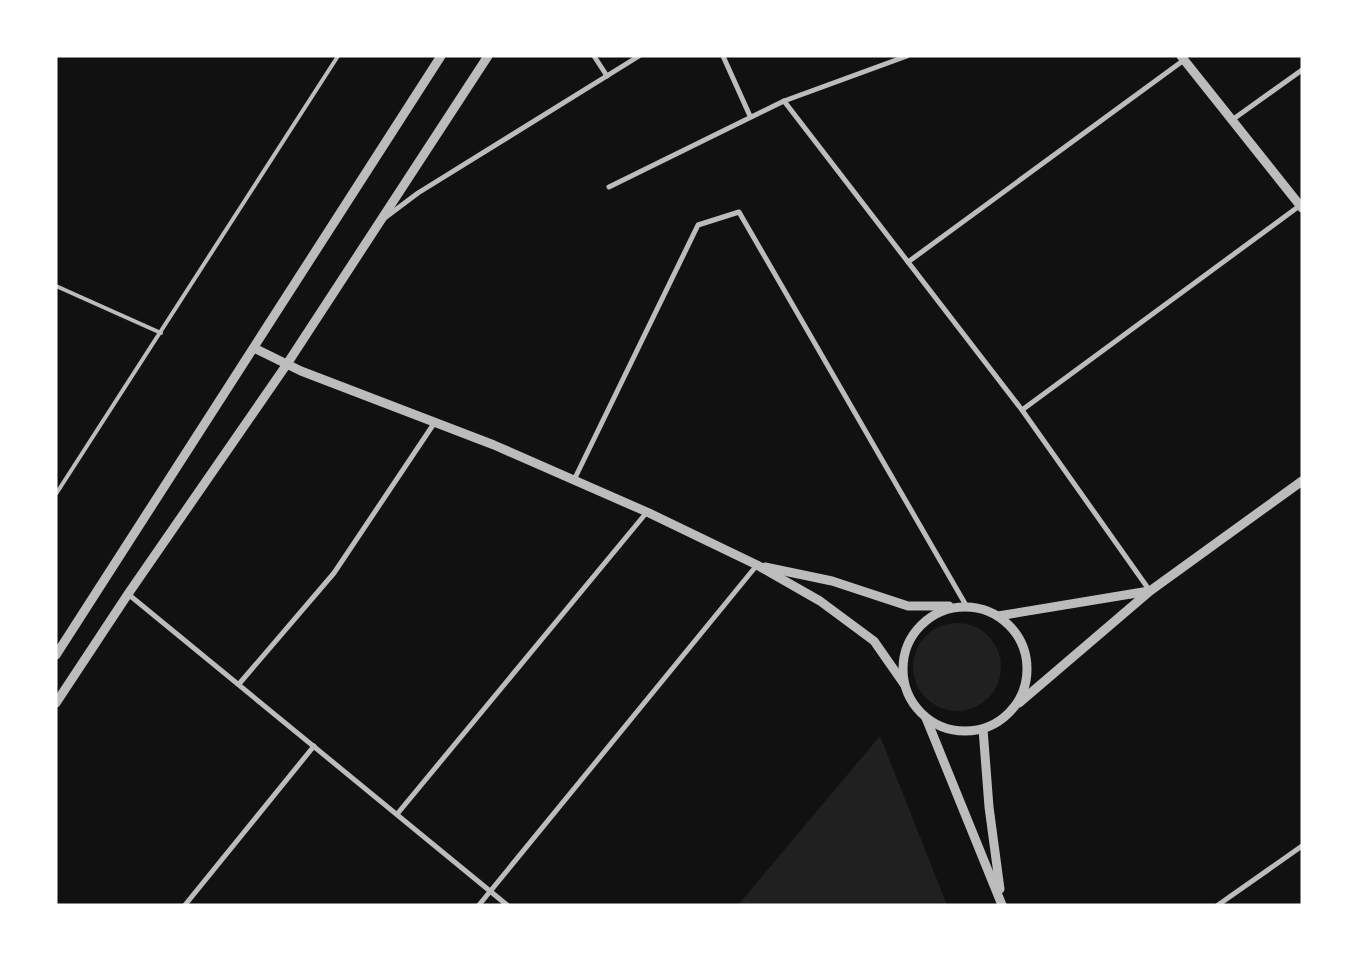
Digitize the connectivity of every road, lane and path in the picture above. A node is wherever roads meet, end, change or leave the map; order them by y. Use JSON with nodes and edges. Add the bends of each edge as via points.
{"nodes":[{"id":1,"x":338,"y":56,"type":"edge"},
{"id":2,"x":442,"y":56,"type":"edge"},
{"id":3,"x":488,"y":56,"type":"edge"},
{"id":4,"x":594,"y":56,"type":"edge"},
{"id":5,"x":639,"y":56,"type":"edge"},
{"id":6,"x":723,"y":56,"type":"edge"},
{"id":7,"x":907,"y":56,"type":"edge"},
{"id":8,"x":1182,"y":58,"type":"edge"},
{"id":9,"x":1302,"y":70,"type":"edge"},
{"id":10,"x":607,"y":76,"type":"junction"},
{"id":11,"x":784,"y":101,"type":"junction"},
{"id":12,"x":750,"y":116,"type":"junction"},
{"id":13,"x":1232,"y":120,"type":"junction"},
{"id":14,"x":609,"y":187,"type":"dead end"},
{"id":15,"x":1301,"y":206,"type":"edge"},
{"id":16,"x":381,"y":220,"type":"junction"},
{"id":17,"x":908,"y":262,"type":"junction"},
{"id":18,"x":56,"y":286,"type":"edge"},
{"id":19,"x":161,"y":333,"type":"junction"},
{"id":20,"x":254,"y":348,"type":"junction"},
{"id":21,"x":286,"y":364,"type":"junction"},
{"id":22,"x":1022,"y":410,"type":"junction"},
{"id":23,"x":435,"y":422,"type":"junction"},
{"id":24,"x":574,"y":480,"type":"junction"},
{"id":25,"x":1302,"y":481,"type":"edge"},
{"id":26,"x":56,"y":494,"type":"edge"},
{"id":27,"x":647,"y":512,"type":"junction"},
{"id":28,"x":757,"y":565,"type":"junction"},
{"id":29,"x":1150,"y":591,"type":"junction"},
{"id":30,"x":128,"y":594,"type":"junction"},
{"id":31,"x":967,"y":607,"type":"junction"},
{"id":32,"x":998,"y":616,"type":"junction"},
{"id":33,"x":56,"y":655,"type":"edge"},
{"id":34,"x":239,"y":684,"type":"junction"},
{"id":35,"x":904,"y":684,"type":"junction"},
{"id":36,"x":56,"y":703,"type":"edge"},
{"id":37,"x":1015,"y":707,"type":"junction"},
{"id":38,"x":926,"y":718,"type":"junction"},
{"id":39,"x":982,"y":729,"type":"junction"},
{"id":40,"x":314,"y":746,"type":"junction"},
{"id":41,"x":398,"y":814,"type":"junction"},
{"id":42,"x":1302,"y":846,"type":"edge"},
{"id":43,"x":491,"y":891,"type":"junction"},
{"id":44,"x":185,"y":905,"type":"edge"},
{"id":45,"x":479,"y":905,"type":"edge"},
{"id":46,"x":507,"y":905,"type":"edge"},
{"id":47,"x":1002,"y":905,"type":"edge"},
{"id":48,"x":1218,"y":905,"type":"edge"}],
"edges":[{"from":1,"to":19,"type":"lane"},
{"from":2,"to":20,"type":"street"},
{"from":3,"to":16,"type":"street"},
{"from":4,"to":10,"type":"street"},
{"from":5,"to":10,"type":"street"},
{"from":6,"to":12,"type":"street"},
{"from":7,"to":11,"type":"street"},
{"from":8,"to":13,"type":"street"},
{"from":8,"to":17,"type":"street"},
{"from":9,"to":13,"type":"street"},
{"from":10,"to":16,"type":"street","via":[[418,193]]},
{"from":11,"to":12,"type":"street"},
{"from":11,"to":17,"type":"street"},
{"from":12,"to":14,"type":"street"},
{"from":13,"to":15,"type":"street"},
{"from":15,"to":22,"type":"street"},
{"from":16,"to":21,"type":"street"},
{"from":17,"to":22,"type":"street"},
{"from":18,"to":19,"type":"lane"},
{"from":19,"to":26,"type":"lane"},
{"from":20,"to":21,"type":"street"},
{"from":20,"to":33,"type":"street"},
{"from":21,"to":23,"type":"street"},
{"from":21,"to":30,"type":"street"},
{"from":22,"to":29,"type":"street"},
{"from":23,"to":24,"type":"street"},
{"from":23,"to":34,"type":"street","via":[[334,573]]},
{"from":24,"to":27,"type":"street"},
{"from":24,"to":31,"type":"street","via":[[698,225],[738,212]]},
{"from":25,"to":29,"type":"street"},
{"from":27,"to":28,"type":"street"},
{"from":27,"to":41,"type":"street"},
{"from":28,"to":31,"type":"street","via":[[832,581],[908,606]]},
{"from":28,"to":35,"type":"street","via":[[820,601],[874,641]]},
{"from":28,"to":43,"type":"street"},
{"from":29,"to":32,"type":"street"},
{"from":29,"to":37,"type":"street"},
{"from":30,"to":34,"type":"street"},
{"from":30,"to":36,"type":"street"},
{"from":31,"to":32,"type":"street"},
{"from":31,"to":35,"type":"street","via":[[938,613],[920,625],[908,642],[902,663]]},
{"from":32,"to":37,"type":"street","via":[[1014,630],[1027,661],[1025,688]]},
{"from":34,"to":40,"type":"street"},
{"from":35,"to":38,"type":"street","via":[[912,703]]},
{"from":37,"to":39,"type":"street","via":[[1001,720]]},
{"from":38,"to":39,"type":"street","via":[[943,728],[962,732]]},
{"from":38,"to":47,"type":"street"},
{"from":39,"to":47,"type":"street"},
{"from":40,"to":41,"type":"street"},
{"from":40,"to":44,"type":"street"},
{"from":41,"to":43,"type":"street"},
{"from":42,"to":48,"type":"street"},
{"from":43,"to":45,"type":"street"},
{"from":43,"to":46,"type":"street"}]}
